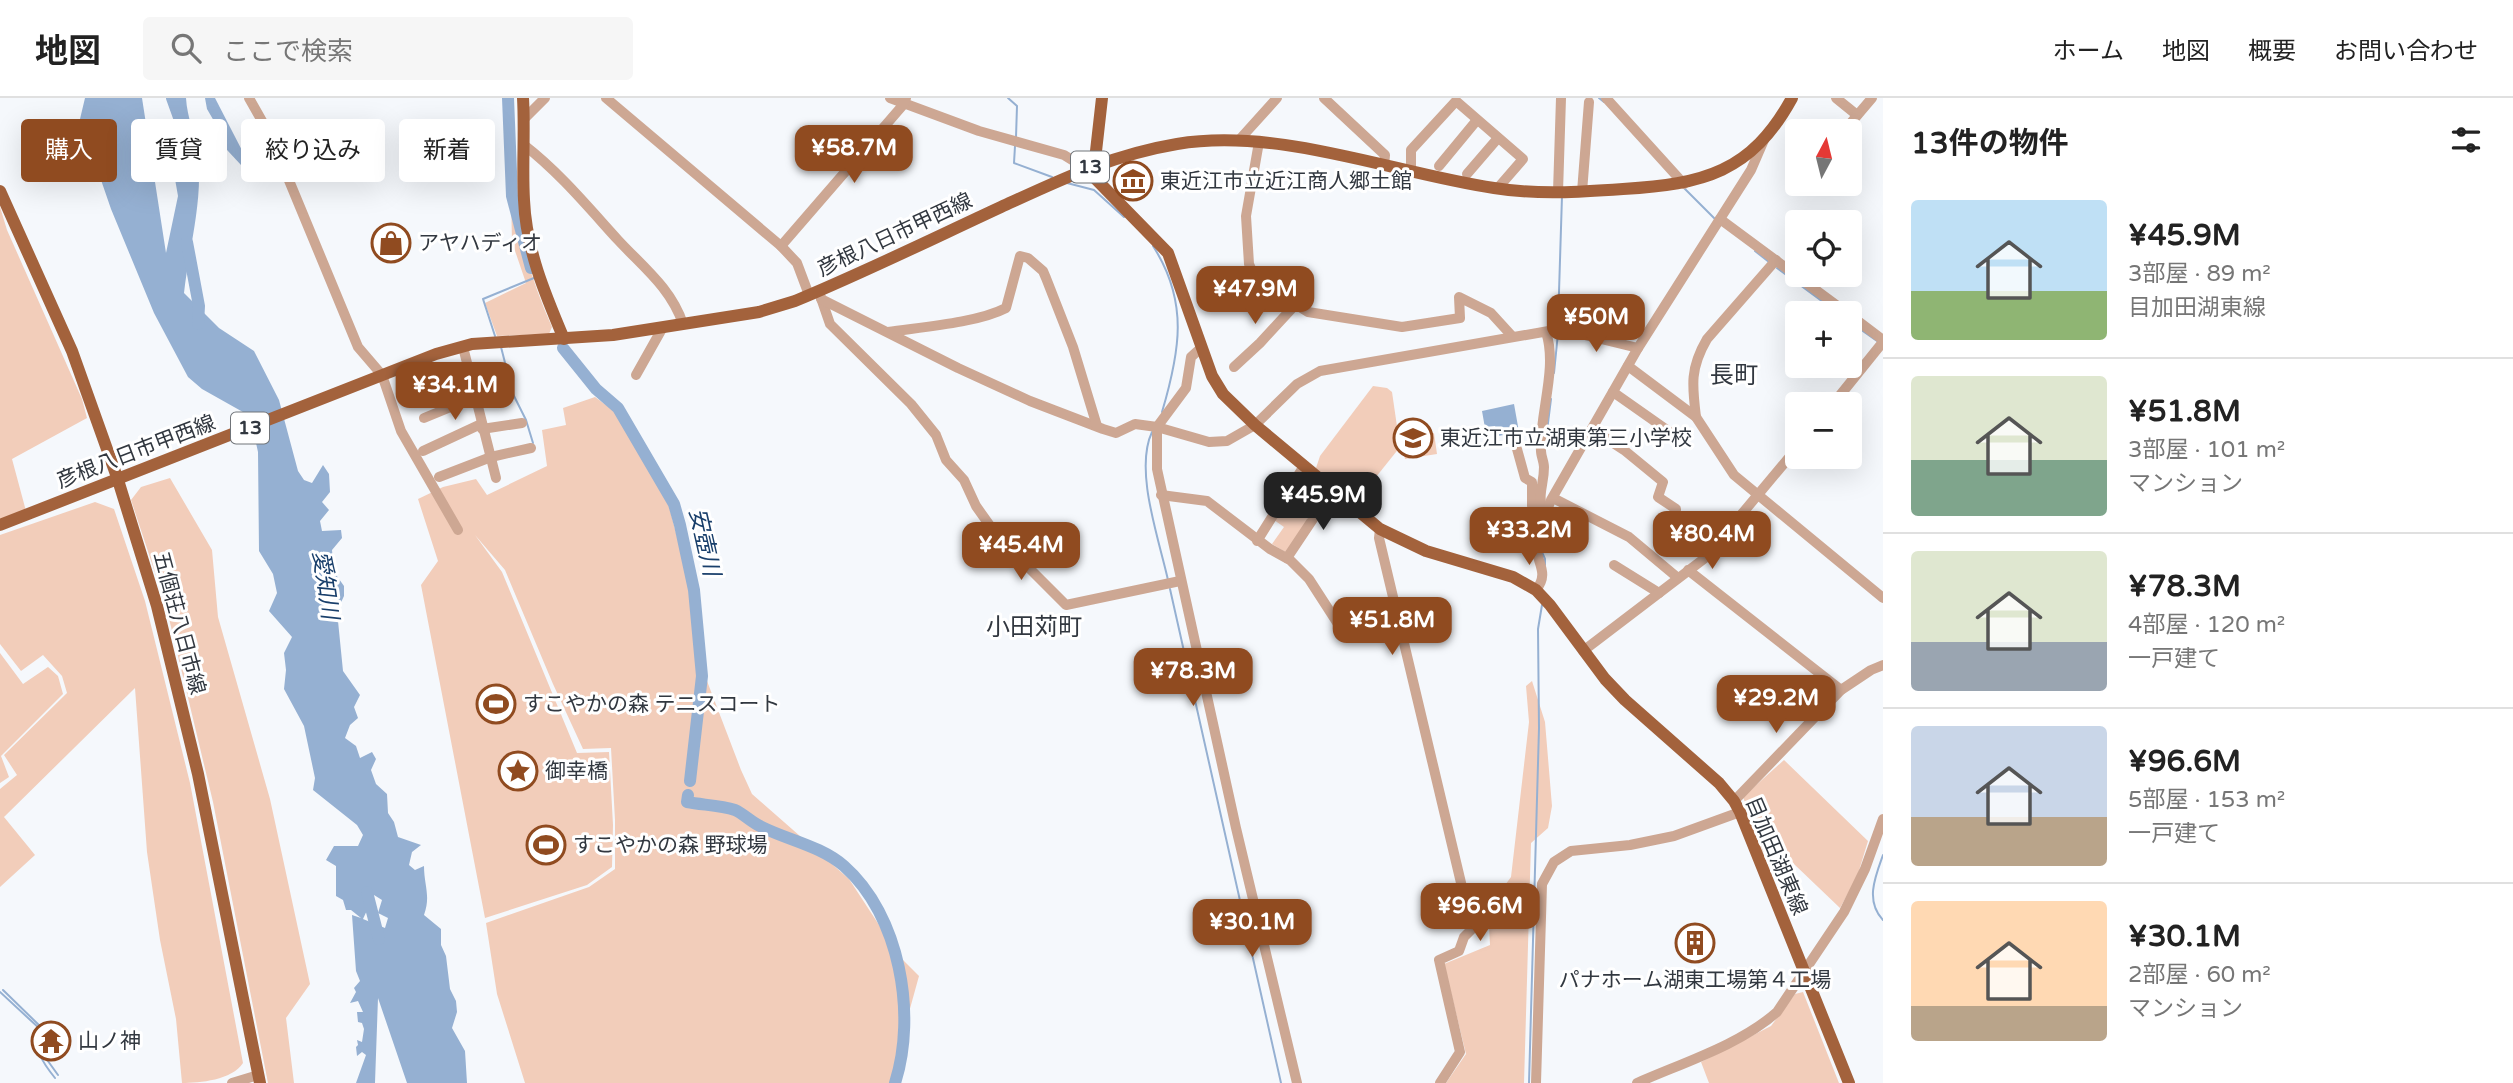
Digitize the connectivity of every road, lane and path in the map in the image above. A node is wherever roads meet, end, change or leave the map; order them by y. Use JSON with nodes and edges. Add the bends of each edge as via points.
{"nodes":[{"id":1,"x":249,"y":98,"type":"edge"},
{"id":2,"x":523,"y":98,"type":"edge"},
{"id":3,"x":545,"y":98,"type":"edge"},
{"id":4,"x":606,"y":98,"type":"edge"},
{"id":5,"x":890,"y":98,"type":"edge"},
{"id":6,"x":1102,"y":98,"type":"edge"},
{"id":7,"x":1277,"y":98,"type":"edge"},
{"id":8,"x":1325,"y":98,"type":"edge"},
{"id":9,"x":1561,"y":98,"type":"edge"},
{"id":10,"x":1606,"y":98,"type":"edge"},
{"id":11,"x":1792,"y":98,"type":"edge"},
{"id":12,"x":1836,"y":98,"type":"edge"},
{"id":13,"x":1872,"y":98,"type":"edge"},
{"id":14,"x":905,"y":101,"type":"edge"},
{"id":15,"x":1589,"y":103,"type":"dead end"},
{"id":16,"x":1857,"y":115,"type":"junction"},
{"id":17,"x":524,"y":118,"type":"junction"},
{"id":18,"x":1854,"y":119,"type":"edge"},
{"id":19,"x":1477,"y":120,"type":"junction"},
{"id":20,"x":1498,"y":138,"type":"junction"},
{"id":21,"x":1240,"y":139,"type":"junction"},
{"id":22,"x":1764,"y":140,"type":"junction"},
{"id":23,"x":1259,"y":142,"type":"junction"},
{"id":24,"x":524,"y":145,"type":"junction"},
{"id":25,"x":1384,"y":166,"type":"junction"},
{"id":26,"x":1438,"y":166,"type":"dead end"},
{"id":27,"x":1085,"y":168,"type":"junction"},
{"id":28,"x":1411,"y":172,"type":"junction"},
{"id":29,"x":1467,"y":174,"type":"dead end"},
{"id":30,"x":1684,"y":184,"type":"junction"},
{"id":31,"x":1497,"y":189,"type":"junction"},
{"id":32,"x":0,"y":191,"type":"edge"},
{"id":33,"x":1581,"y":191,"type":"junction"},
{"id":34,"x":1558,"y":192,"type":"junction"},
{"id":35,"x":1720,"y":219,"type":"junction"},
{"id":36,"x":780,"y":246,"type":"junction"},
{"id":37,"x":1772,"y":264,"type":"junction"},
{"id":38,"x":816,"y":295,"type":"junction"},
{"id":39,"x":1829,"y":301,"type":"edge"},
{"id":40,"x":1295,"y":305,"type":"junction"},
{"id":41,"x":683,"y":324,"type":"junction"},
{"id":42,"x":1862,"y":326,"type":"edge"},
{"id":43,"x":663,"y":327,"type":"junction"},
{"id":44,"x":888,"y":332,"type":"junction"},
{"id":45,"x":1546,"y":332,"type":"junction"},
{"id":46,"x":1512,"y":336,"type":"junction"},
{"id":47,"x":564,"y":339,"type":"junction"},
{"id":48,"x":1881,"y":344,"type":"edge"},
{"id":49,"x":463,"y":347,"type":"junction"},
{"id":50,"x":1201,"y":348,"type":"junction"},
{"id":51,"x":1638,"y":348,"type":"junction"},
{"id":52,"x":1628,"y":366,"type":"junction"},
{"id":53,"x":1234,"y":367,"type":"dead end"},
{"id":54,"x":382,"y":375,"type":"junction"},
{"id":55,"x":636,"y":375,"type":"dead end"},
{"id":56,"x":1613,"y":392,"type":"junction"},
{"id":57,"x":1843,"y":392,"type":"edge"},
{"id":58,"x":475,"y":397,"type":"junction"},
{"id":59,"x":424,"y":418,"type":"dead end"},
{"id":60,"x":1696,"y":418,"type":"junction"},
{"id":61,"x":522,"y":423,"type":"dead end"},
{"id":62,"x":1255,"y":425,"type":"junction"},
{"id":63,"x":482,"y":426,"type":"junction"},
{"id":64,"x":1097,"y":426,"type":"junction"},
{"id":65,"x":1157,"y":427,"type":"junction"},
{"id":66,"x":1592,"y":429,"type":"junction"},
{"id":67,"x":1677,"y":437,"type":"dead end"},
{"id":68,"x":531,"y":448,"type":"dead end"},
{"id":69,"x":1517,"y":449,"type":"dead end"},
{"id":70,"x":423,"y":451,"type":"dead end"},
{"id":71,"x":491,"y":457,"type":"junction"},
{"id":72,"x":1785,"y":463,"type":"edge"},
{"id":73,"x":1304,"y":466,"type":"junction"},
{"id":74,"x":439,"y":477,"type":"dead end"},
{"id":75,"x":496,"y":478,"type":"dead end"},
{"id":76,"x":118,"y":480,"type":"junction"},
{"id":77,"x":1333,"y":489,"type":"junction"},
{"id":78,"x":1161,"y":495,"type":"junction"},
{"id":79,"x":1759,"y":495,"type":"junction"},
{"id":80,"x":1552,"y":499,"type":"junction"},
{"id":81,"x":1542,"y":510,"type":"junction"},
{"id":82,"x":0,"y":525,"type":"edge"},
{"id":83,"x":1380,"y":529,"type":"junction"},
{"id":84,"x":458,"y":530,"type":"dead end"},
{"id":85,"x":1257,"y":541,"type":"junction"},
{"id":86,"x":1714,"y":548,"type":"junction"},
{"id":87,"x":1287,"y":558,"type":"junction"},
{"id":88,"x":1614,"y":565,"type":"dead end"},
{"id":89,"x":1688,"y":570,"type":"junction"},
{"id":90,"x":1678,"y":578,"type":"junction"},
{"id":91,"x":1180,"y":581,"type":"junction"},
{"id":92,"x":1536,"y":590,"type":"junction"},
{"id":93,"x":1658,"y":593,"type":"junction"},
{"id":94,"x":1883,"y":598,"type":"edge"},
{"id":95,"x":1397,"y":614,"type":"junction"},
{"id":96,"x":1583,"y":650,"type":"junction"},
{"id":97,"x":1883,"y":665,"type":"edge"},
{"id":98,"x":1841,"y":690,"type":"junction"},
{"id":99,"x":1737,"y":806,"type":"junction"},
{"id":100,"x":1883,"y":819,"type":"edge"},
{"id":101,"x":1804,"y":972,"type":"junction"},
{"id":102,"x":259,"y":1079,"type":"edge"},
{"id":103,"x":232,"y":1083,"type":"edge"},
{"id":104,"x":1297,"y":1083,"type":"edge"},
{"id":105,"x":1440,"y":1083,"type":"edge"},
{"id":106,"x":1536,"y":1083,"type":"edge"},
{"id":107,"x":1637,"y":1083,"type":"edge"},
{"id":108,"x":1849,"y":1083,"type":"edge"}],
"edges":[{"from":1,"to":54,"type":"street","via":[[271,136],[358,347]]},
{"from":2,"to":17,"type":"main road"},
{"from":3,"to":17,"type":"street"},
{"from":4,"to":36,"type":"street"},
{"from":5,"to":14,"type":"street"},
{"from":6,"to":27,"type":"main road","via":[[1095,160]]},
{"from":7,"to":21,"type":"street"},
{"from":8,"to":25,"type":"street","via":[[1385,155]]},
{"from":9,"to":34,"type":"street"},
{"from":10,"to":30,"type":"street"},
{"from":11,"to":22,"type":"main road","name":"彦根八日市甲西線","number":"13"},
{"from":12,"to":16,"type":"street"},
{"from":13,"to":16,"type":"street"},
{"from":14,"to":27,"type":"street","via":[[979,131],[1064,155]]},
{"from":14,"to":36,"type":"street"},
{"from":15,"to":33,"type":"street"},
{"from":16,"to":18,"type":"street"},
{"from":17,"to":24,"type":"main road"},
{"from":19,"to":20,"type":"street"},
{"from":19,"to":26,"type":"street"},
{"from":19,"to":28,"type":"street","via":[[1456,100],[1411,150]]},
{"from":20,"to":29,"type":"street"},
{"from":20,"to":31,"type":"street","via":[[1523,159]]},
{"from":21,"to":23,"type":"main road","name":"彦根八日市甲西線","number":"13"},
{"from":21,"to":27,"type":"main road","name":"彦根八日市甲西線","number":"13","via":[[1146,149]]},
{"from":22,"to":30,"type":"main road","name":"彦根八日市甲西線","number":"13","via":[[1738,162]]},
{"from":22,"to":35,"type":"street"},
{"from":23,"to":25,"type":"main road","name":"彦根八日市甲西線","number":"13"},
{"from":23,"to":40,"type":"street","via":[[1246,216],[1249,264],[1256,280]]},
{"from":24,"to":41,"type":"street","via":[[653,275],[668,292]]},
{"from":24,"to":47,"type":"main road","via":[[530,248]]},
{"from":25,"to":28,"type":"main road","name":"彦根八日市甲西線","number":"13"},
{"from":27,"to":38,"type":"main road","name":"彦根八日市甲西線","number":"13"},
{"from":27,"to":50,"type":"main road","name":"目加田湖東線","via":[[1168,254]]},
{"from":28,"to":31,"type":"main road","name":"彦根八日市甲西線","number":"13"},
{"from":30,"to":33,"type":"main road","name":"彦根八日市甲西線","number":"13"},
{"from":31,"to":34,"type":"main road","name":"彦根八日市甲西線","number":"13"},
{"from":32,"to":76,"type":"main road","name":"五個荘八日市線","via":[[72,351]]},
{"from":33,"to":34,"type":"main road","name":"彦根八日市甲西線","number":"13"},
{"from":35,"to":37,"type":"street"},
{"from":35,"to":51,"type":"street"},
{"from":36,"to":38,"type":"street","via":[[797,263]]},
{"from":37,"to":39,"type":"street"},
{"from":37,"to":60,"type":"street","via":[[1699,353],[1691,382]]},
{"from":38,"to":41,"type":"main road","name":"彦根八日市甲西線","number":"13","via":[[760,312]]},
{"from":38,"to":44,"type":"street"},
{"from":38,"to":91,"type":"street","via":[[830,324],[936,435],[946,460],[964,480],[998,537],[1066,605]]},
{"from":40,"to":46,"type":"street","via":[[1308,312],[1402,327],[1460,318],[1459,297],[1491,313]]},
{"from":40,"to":53,"type":"street"},
{"from":41,"to":43,"type":"main road","name":"彦根八日市甲西線","number":"13"},
{"from":42,"to":48,"type":"street"},
{"from":43,"to":47,"type":"main road","name":"彦根八日市甲西線","number":"13"},
{"from":43,"to":55,"type":"street"},
{"from":44,"to":64,"type":"street","via":[[1030,401]]},
{"from":44,"to":64,"type":"street","via":[[951,323],[1006,308],[1020,256],[1028,258],[1043,271],[1057,303]]},
{"from":45,"to":46,"type":"street"},
{"from":45,"to":51,"type":"street","via":[[1560,329]]},
{"from":45,"to":81,"type":"street","via":[[1550,344],[1541,451]]},
{"from":46,"to":62,"type":"street","via":[[1320,371],[1297,384]]},
{"from":47,"to":49,"type":"main road","name":"彦根八日市甲西線","number":"13"},
{"from":48,"to":57,"type":"street"},
{"from":49,"to":54,"type":"main road","name":"彦根八日市甲西線","number":"13"},
{"from":49,"to":58,"type":"street"},
{"from":50,"to":62,"type":"main road","name":"目加田湖東線","via":[[1223,394]]},
{"from":50,"to":65,"type":"street","via":[[1191,357],[1186,388]]},
{"from":51,"to":52,"type":"street"},
{"from":52,"to":56,"type":"street"},
{"from":52,"to":60,"type":"street"},
{"from":54,"to":76,"type":"main road","name":"彦根八日市甲西線","number":"13"},
{"from":54,"to":84,"type":"street","via":[[401,431]]},
{"from":56,"to":66,"type":"street"},
{"from":56,"to":67,"type":"street"},
{"from":58,"to":59,"type":"street"},
{"from":58,"to":63,"type":"street"},
{"from":60,"to":79,"type":"street","via":[[1734,475]]},
{"from":61,"to":63,"type":"street"},
{"from":62,"to":65,"type":"street","via":[[1219,443]]},
{"from":62,"to":73,"type":"main road","name":"目加田湖東線"},
{"from":63,"to":70,"type":"street"},
{"from":63,"to":71,"type":"street"},
{"from":64,"to":65,"type":"street","via":[[1116,433],[1135,424]]},
{"from":65,"to":78,"type":"street","via":[[1155,453]]},
{"from":66,"to":80,"type":"street"},
{"from":66,"to":86,"type":"street","via":[[1663,482],[1658,497],[1676,509],[1675,528]]},
{"from":68,"to":71,"type":"street"},
{"from":69,"to":81,"type":"street","via":[[1525,478],[1532,482],[1532,506]]},
{"from":71,"to":74,"type":"street"},
{"from":71,"to":75,"type":"street"},
{"from":72,"to":79,"type":"street"},
{"from":73,"to":77,"type":"main road","name":"目加田湖東線"},
{"from":73,"to":85,"type":"street"},
{"from":76,"to":82,"type":"main road","name":"彦根八日市甲西線","number":"13"},
{"from":76,"to":102,"type":"main road","name":"五個荘八日市線","via":[[157,606],[198,774]]},
{"from":77,"to":83,"type":"main road","name":"目加田湖東線"},
{"from":77,"to":87,"type":"street"},
{"from":78,"to":85,"type":"street","via":[[1207,502]]},
{"from":78,"to":91,"type":"street"},
{"from":79,"to":86,"type":"street"},
{"from":79,"to":94,"type":"street"},
{"from":80,"to":81,"type":"street"},
{"from":80,"to":90,"type":"street","via":[[1629,537]]},
{"from":80,"to":92,"type":"street","via":[[1536,552],[1542,563],[1541,584]]},
{"from":83,"to":92,"type":"main road","name":"目加田湖東線","via":[[1426,551],[1513,577]]},
{"from":83,"to":95,"type":"street","via":[[1378,538]]},
{"from":85,"to":87,"type":"street"},
{"from":86,"to":89,"type":"street"},
{"from":87,"to":95,"type":"street","via":[[1309,579],[1340,627]]},
{"from":88,"to":93,"type":"street"},
{"from":89,"to":90,"type":"street"},
{"from":89,"to":98,"type":"street"},
{"from":90,"to":93,"type":"street"},
{"from":91,"to":104,"type":"street"},
{"from":92,"to":96,"type":"main road","name":"目加田湖東線"},
{"from":93,"to":96,"type":"street"},
{"from":95,"to":105,"type":"street","via":[[1472,929],[1459,951],[1439,960],[1460,1052]]},
{"from":96,"to":99,"type":"main road","name":"目加田湖東線","via":[[1625,700],[1719,782]]},
{"from":97,"to":98,"type":"street"},
{"from":98,"to":99,"type":"street"},
{"from":99,"to":101,"type":"main road","name":"目加田湖東線"},
{"from":99,"to":106,"type":"street","via":[[1674,836],[1571,850],[1554,862],[1542,884]]},
{"from":100,"to":101,"type":"street","via":[[1858,885]]},
{"from":101,"to":107,"type":"street","via":[[1762,1026]]},
{"from":101,"to":108,"type":"main road","name":"目加田湖東線"},
{"from":102,"to":103,"type":"street"}]}
